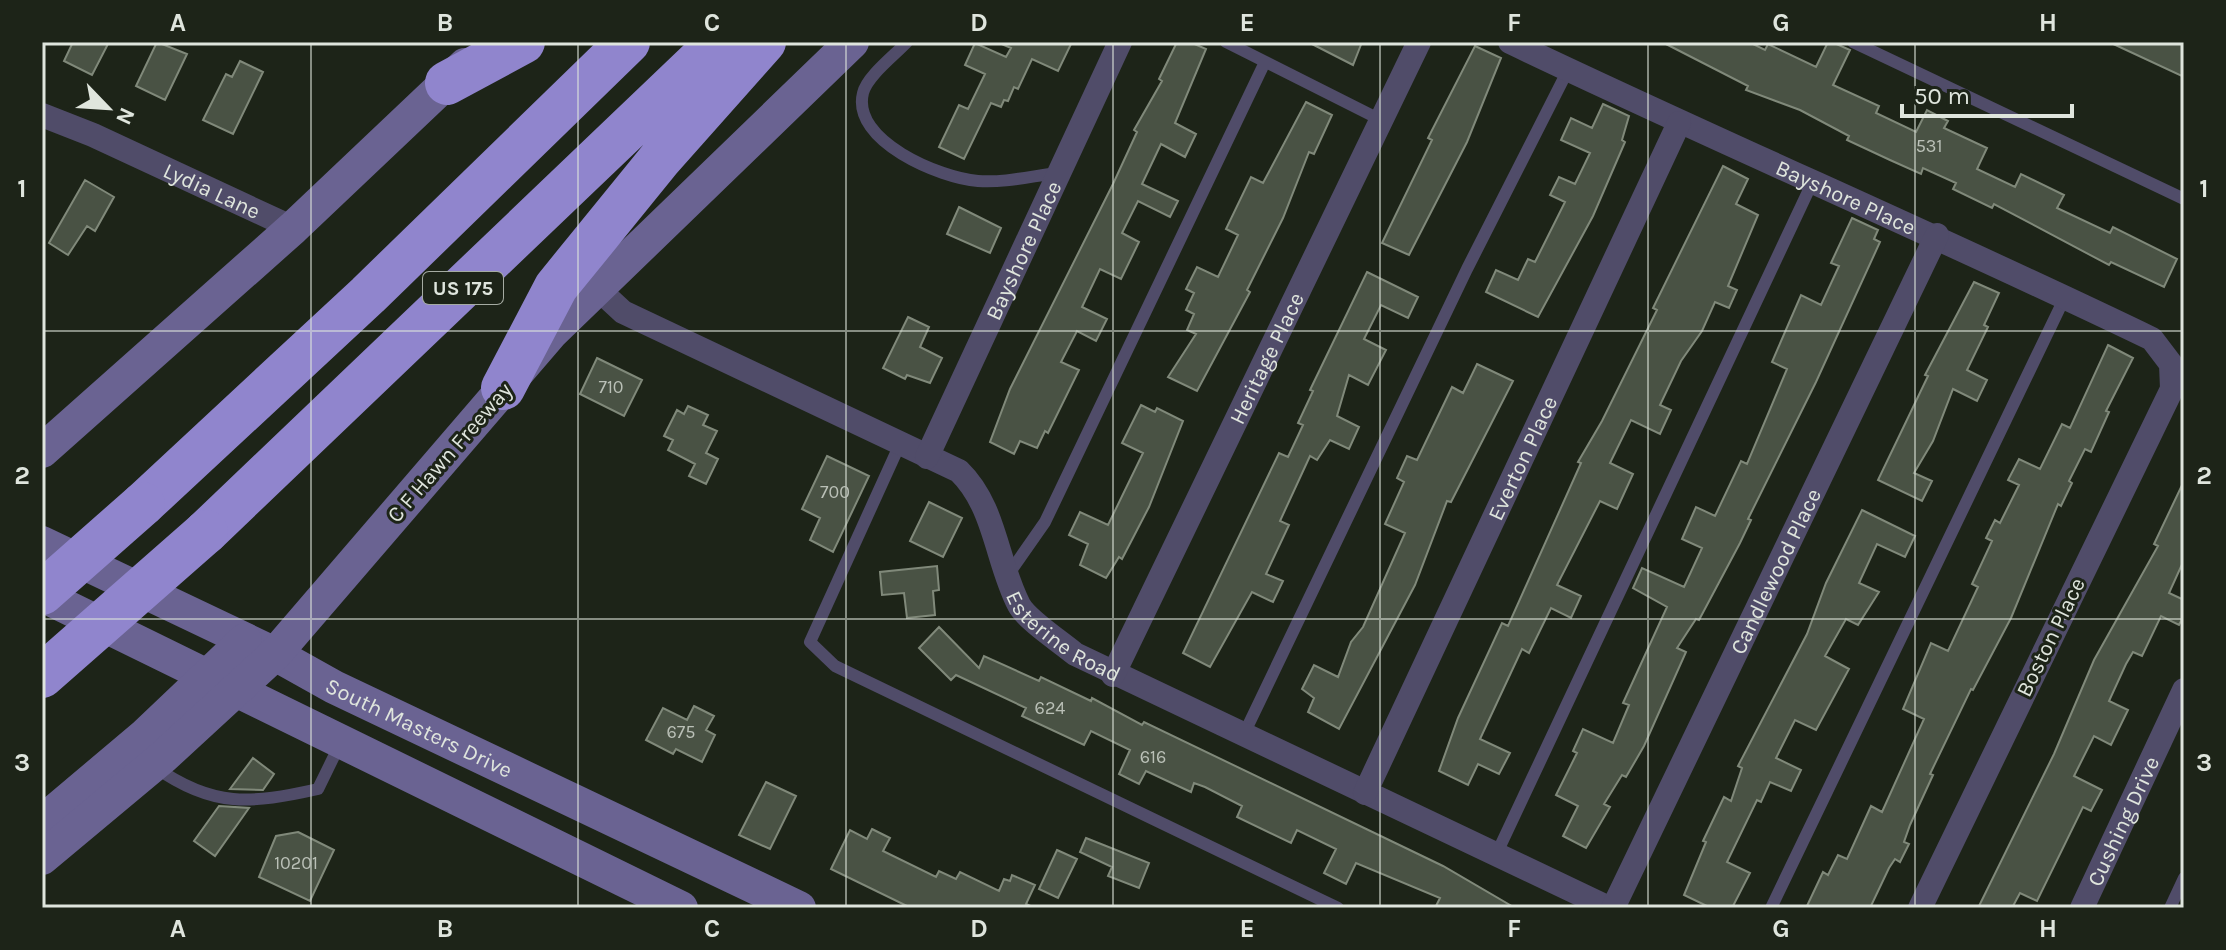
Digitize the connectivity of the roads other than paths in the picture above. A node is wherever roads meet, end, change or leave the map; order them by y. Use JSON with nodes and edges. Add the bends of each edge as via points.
{"nodes":[{"id":1,"x":488,"y":42,"type":"edge"},
{"id":2,"x":523,"y":42,"type":"edge"},
{"id":3,"x":628,"y":42,"type":"edge"},
{"id":4,"x":719,"y":42,"type":"edge"},
{"id":5,"x":764,"y":42,"type":"edge"},
{"id":6,"x":852,"y":42,"type":"edge"},
{"id":7,"x":907,"y":42,"type":"edge"},
{"id":8,"x":1120,"y":42,"type":"edge"},
{"id":9,"x":1226,"y":42,"type":"edge"},
{"id":10,"x":1419,"y":42,"type":"edge"},
{"id":11,"x":1510,"y":42,"type":"edge"},
{"id":12,"x":1853,"y":42,"type":"edge"},
{"id":13,"x":1265,"y":62,"type":"junction"},
{"id":14,"x":1568,"y":70,"type":"junction"},
{"id":15,"x":447,"y":83,"type":"junction"},
{"id":16,"x":42,"y":115,"type":"edge"},
{"id":17,"x":1381,"y":120,"type":"junction"},
{"id":18,"x":1679,"y":123,"type":"junction"},
{"id":19,"x":1060,"y":173,"type":"junction"},
{"id":20,"x":1813,"y":181,"type":"junction"},
{"id":21,"x":2184,"y":199,"type":"edge"},
{"id":22,"x":293,"y":228,"type":"junction"},
{"id":23,"x":1937,"y":235,"type":"junction"},
{"id":24,"x":597,"y":288,"type":"junction"},
{"id":25,"x":2065,"y":297,"type":"junction"},
{"id":26,"x":2171,"y":364,"type":"joint"},
{"id":27,"x":503,"y":388,"type":"junction"},
{"id":28,"x":900,"y":444,"type":"junction"},
{"id":29,"x":42,"y":451,"type":"edge"},
{"id":30,"x":927,"y":457,"type":"junction"},
{"id":31,"x":42,"y":543,"type":"edge"},
{"id":32,"x":1008,"y":575,"type":"junction"},
{"id":33,"x":42,"y":594,"type":"edge"},
{"id":34,"x":245,"y":640,"type":"junction"},
{"id":35,"x":275,"y":654,"type":"junction"},
{"id":36,"x":1113,"y":675,"type":"junction"},
{"id":37,"x":42,"y":676,"type":"edge"},
{"id":38,"x":204,"y":676,"type":"junction"},
{"id":39,"x":2184,"y":690,"type":"edge"},
{"id":40,"x":235,"y":691,"type":"junction"},
{"id":41,"x":1243,"y":736,"type":"junction"},
{"id":42,"x":340,"y":743,"type":"junction"},
{"id":43,"x":153,"y":765,"type":"junction"},
{"id":44,"x":1365,"y":793,"type":"junction"},
{"id":45,"x":42,"y":822,"type":"edge"},
{"id":46,"x":1496,"y":855,"type":"junction"},
{"id":47,"x":42,"y":858,"type":"edge"},
{"id":48,"x":2184,"y":878,"type":"edge"},
{"id":49,"x":681,"y":908,"type":"edge"},
{"id":50,"x":799,"y":908,"type":"edge"},
{"id":51,"x":1338,"y":908,"type":"edge"},
{"id":52,"x":1611,"y":908,"type":"edge"},
{"id":53,"x":1771,"y":908,"type":"edge"},
{"id":54,"x":1920,"y":908,"type":"edge"},
{"id":55,"x":2082,"y":908,"type":"edge"},
{"id":56,"x":2170,"y":908,"type":"edge"}],
"edges":[{"from":1,"to":15,"type":"main road"},
{"from":2,"to":15,"type":"highway"},
{"from":3,"to":33,"type":"highway","number":"US 175","bridge":true,"via":[[357,305]]},
{"from":4,"to":37,"type":"highway","number":"US 175","bridge":true,"via":[[206,532]]},
{"from":5,"to":27,"type":"highway","via":[[556,287]]},
{"from":6,"to":24,"type":"main road","name":"C F Hawn Freeway"},
{"from":7,"to":19,"type":"lane","via":[[863,89],[868,127],[879,139],[952,176],[977,181]]},
{"from":8,"to":19,"type":"street","name":"Bayshore Place"},
{"from":9,"to":13,"type":"lane"},
{"from":10,"to":17,"type":"street","name":"Heritage Place"},
{"from":11,"to":14,"type":"street","name":"Bayshore Place"},
{"from":12,"to":21,"type":"lane"},
{"from":13,"to":17,"type":"lane"},
{"from":13,"to":32,"type":"lane","via":[[1045,522]]},
{"from":14,"to":18,"type":"street","name":"Bayshore Place"},
{"from":14,"to":41,"type":"lane"},
{"from":15,"to":22,"type":"main road"},
{"from":16,"to":22,"type":"street","name":"Lydia Lane"},
{"from":17,"to":36,"type":"street","name":"Heritage Place"},
{"from":18,"to":20,"type":"street","name":"Bayshore Place"},
{"from":18,"to":44,"type":"street","name":"Everton Place"},
{"from":19,"to":30,"type":"street","name":"Bayshore Place"},
{"from":20,"to":23,"type":"street","name":"Bayshore Place"},
{"from":20,"to":46,"type":"lane"},
{"from":22,"to":29,"type":"main road"},
{"from":23,"to":25,"type":"street","name":"Bayshore Place"},
{"from":23,"to":52,"type":"street","name":"Candlewood Place"},
{"from":24,"to":27,"type":"main road","name":"C F Hawn Freeway"},
{"from":24,"to":28,"type":"street","name":"Esterine Road","via":[[623,312]]},
{"from":25,"to":26,"type":"street","name":"Bayshore Place","via":[[2152,339]]},
{"from":25,"to":53,"type":"lane"},
{"from":26,"to":54,"type":"street","name":"Boston Place","via":[[2172,389]]},
{"from":27,"to":35,"type":"main road","name":"C F Hawn Freeway"},
{"from":28,"to":30,"type":"street","name":"Esterine Road"},
{"from":28,"to":51,"type":"lane","via":[[810,642],[835,666]]},
{"from":30,"to":32,"type":"street","name":"Esterine Road","via":[[959,471],[973,484]]},
{"from":31,"to":34,"type":"main road","name":"South Masters Drive"},
{"from":32,"to":36,"type":"street","name":"Esterine Road","via":[[1020,608],[1075,654]]},
{"from":33,"to":38,"type":"main road"},
{"from":34,"to":35,"type":"main road","name":"South Masters Drive"},
{"from":34,"to":38,"type":"main road"},
{"from":35,"to":40,"type":"main road","name":"C F Hawn Freeway"},
{"from":35,"to":50,"type":"main road","name":"South Masters Drive"},
{"from":36,"to":41,"type":"street","name":"Esterine Road"},
{"from":38,"to":40,"type":"main road"},
{"from":38,"to":45,"type":"main road","via":[[144,736]]},
{"from":39,"to":55,"type":"street","name":"Cushing Drive"},
{"from":40,"to":42,"type":"main road"},
{"from":40,"to":43,"type":"main road","name":"C F Hawn Freeway"},
{"from":41,"to":44,"type":"street","name":"Esterine Road"},
{"from":42,"to":43,"type":"lane","via":[[318,789],[277,798],[215,799]]},
{"from":42,"to":49,"type":"main road"},
{"from":43,"to":47,"type":"main road","name":"C F Hawn Freeway"},
{"from":44,"to":46,"type":"street","name":"Esterine Road"},
{"from":46,"to":52,"type":"street","name":"Esterine Road"},
{"from":48,"to":56,"type":"lane"}]}
